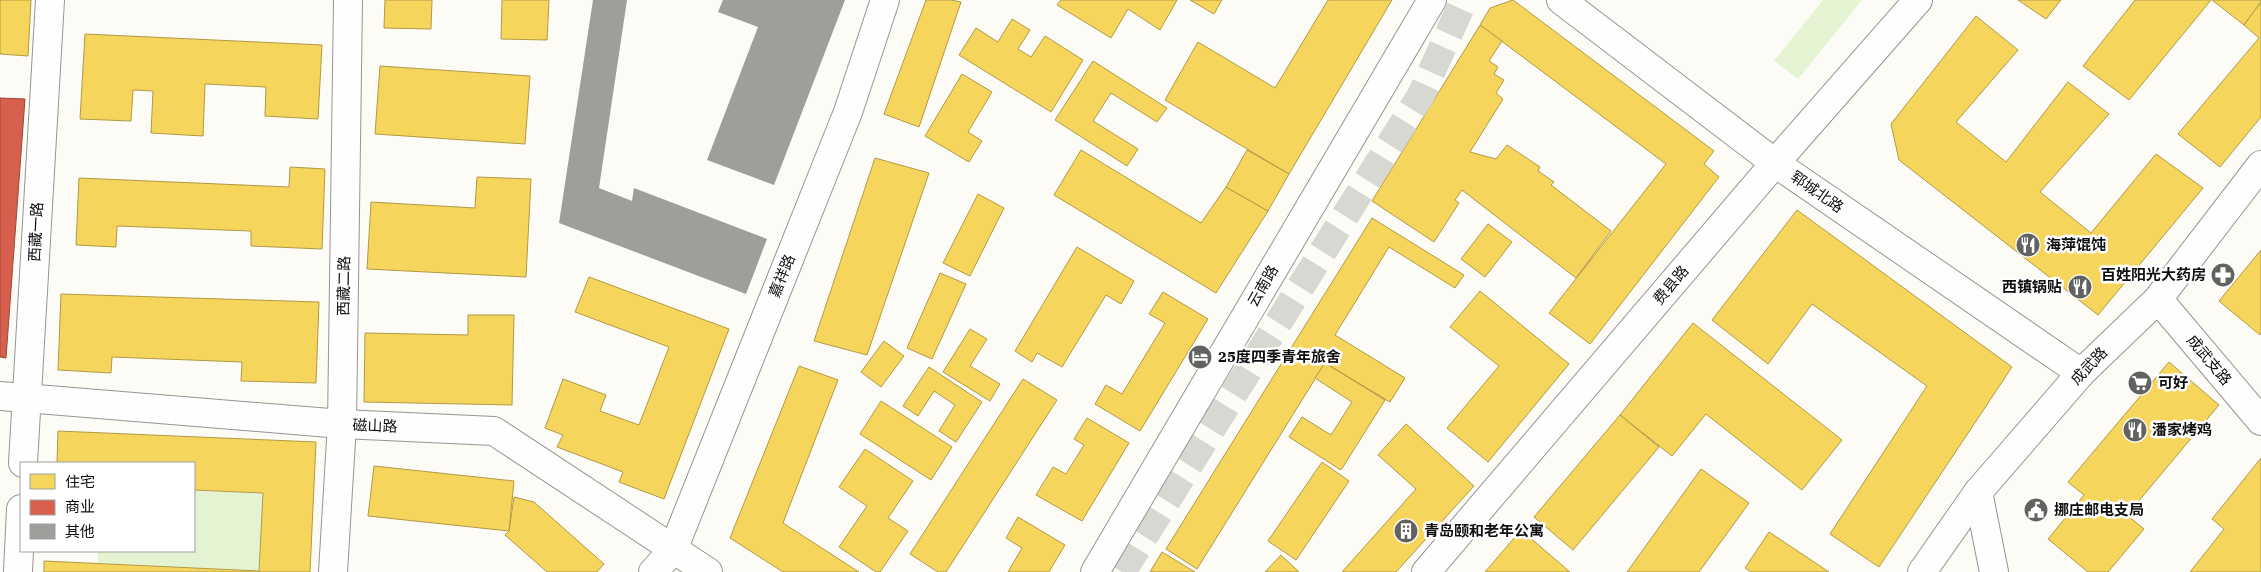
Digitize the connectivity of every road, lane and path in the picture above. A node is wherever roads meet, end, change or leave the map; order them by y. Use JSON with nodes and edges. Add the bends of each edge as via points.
{"nodes":[{"id":1,"x":50,"y":0,"type":"edge"},
{"id":2,"x":348,"y":0,"type":"edge"},
{"id":3,"x":885,"y":0,"type":"edge"},
{"id":4,"x":1432,"y":0,"type":"edge"},
{"id":5,"x":1561,"y":0,"type":"edge"},
{"id":6,"x":1918,"y":0,"type":"edge"},
{"id":7,"x":1775,"y":162,"type":"junction"},
{"id":8,"x":2261,"y":165,"type":"edge"},
{"id":9,"x":2158,"y":299,"type":"junction"},
{"id":10,"x":2081,"y":373,"type":"junction"},
{"id":11,"x":0,"y":396,"type":"edge"},
{"id":12,"x":27,"y":397,"type":"junction"},
{"id":13,"x":2261,"y":421,"type":"edge"},
{"id":14,"x":342,"y":424,"type":"junction"},
{"id":15,"x":24,"y":462,"type":"edge"},
{"id":16,"x":1978,"y":492,"type":"junction"},
{"id":17,"x":20,"y":530,"type":"edge"},
{"id":18,"x":673,"y":550,"type":"junction"},
{"id":19,"x":18,"y":572,"type":"edge"},
{"id":20,"x":333,"y":572,"type":"edge"},
{"id":21,"x":653,"y":572,"type":"edge"},
{"id":22,"x":708,"y":572,"type":"edge"},
{"id":23,"x":1095,"y":572,"type":"edge"},
{"id":24,"x":1426,"y":572,"type":"edge"},
{"id":25,"x":1922,"y":572,"type":"edge"},
{"id":26,"x":1994,"y":572,"type":"edge"}],
"edges":[{"from":1,"to":12,"type":"street","name":"西藏一路"},
{"from":2,"to":14,"type":"street","name":"西藏二路"},
{"from":3,"to":18,"type":"street","name":"嘉祥路","via":[[848,112]]},
{"from":4,"to":23,"type":"street","name":"云南路"},
{"from":5,"to":7,"type":"street","name":"郓城北路"},
{"from":6,"to":7,"type":"street","name":"费县路"},
{"from":7,"to":10,"type":"street","name":"郓城北路"},
{"from":7,"to":24,"type":"street","name":"费县路"},
{"from":8,"to":9,"type":"street","name":"成武路"},
{"from":9,"to":10,"type":"street","name":"成武路"},
{"from":9,"to":13,"type":"street","name":"成武支路"},
{"from":10,"to":16,"type":"street","name":"成武路"},
{"from":11,"to":12,"type":"street","name":"磁山路"},
{"from":12,"to":14,"type":"street","name":"磁山路"},
{"from":12,"to":15,"type":"street","name":"西藏一路"},
{"from":14,"to":18,"type":"street","name":"磁山路","via":[[494,431]]},
{"from":14,"to":20,"type":"street","name":"西藏二路"},
{"from":16,"to":25,"type":"street","name":"成武路"},
{"from":16,"to":26,"type":"street"},
{"from":17,"to":19,"type":"street"},
{"from":18,"to":21,"type":"street"},
{"from":18,"to":22,"type":"street","name":"磁山路"}]}
